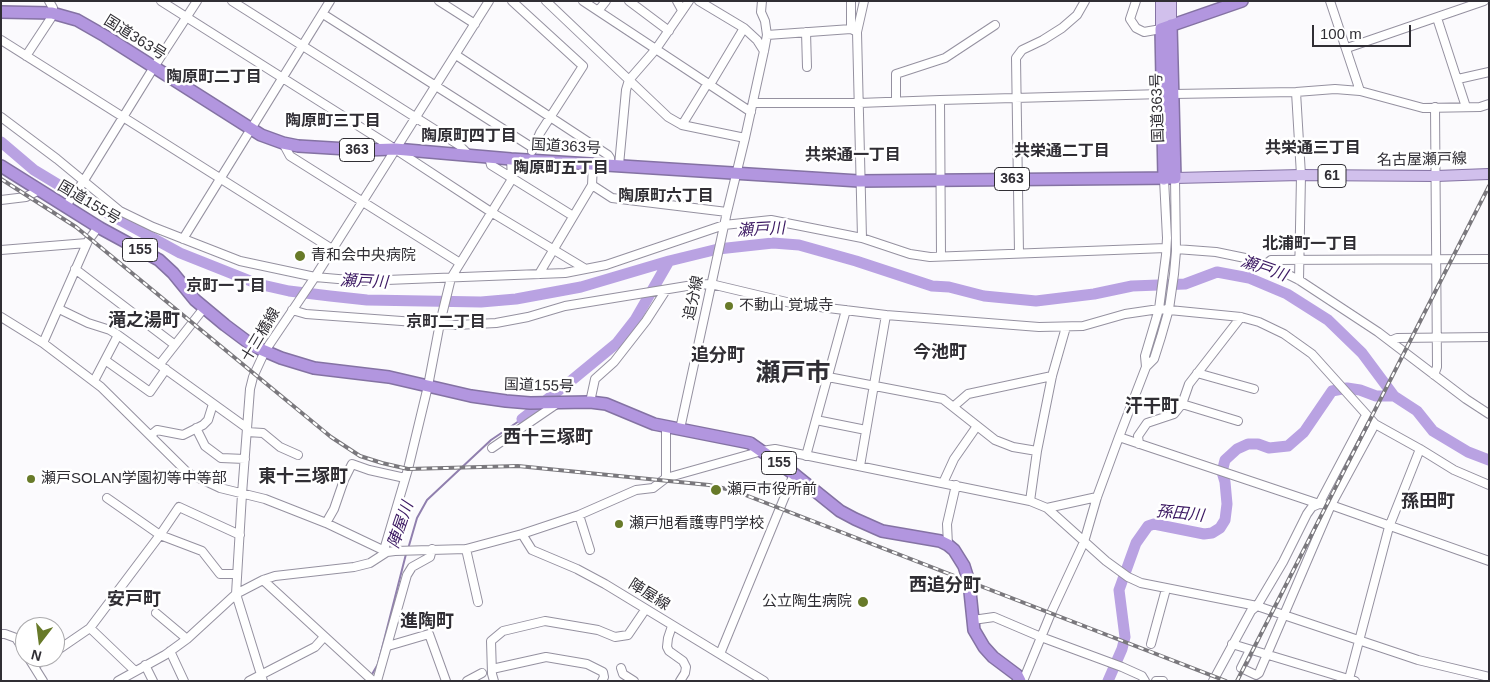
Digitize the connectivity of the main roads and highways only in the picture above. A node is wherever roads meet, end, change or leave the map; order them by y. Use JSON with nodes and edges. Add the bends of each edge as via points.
{"nodes":[{"id":1,"x":1160,"y":1,"type":"edge"},
{"id":2,"x":1171,"y":1,"type":"edge"},
{"id":3,"x":1242,"y":1,"type":"edge"},
{"id":4,"x":51,"y":7,"type":"edge"},
{"id":5,"x":1,"y":12,"type":"edge"},
{"id":6,"x":1166,"y":27,"type":"junction"},
{"id":7,"x":1,"y":166,"type":"edge"},
{"id":8,"x":1489,"y":174,"type":"edge"},
{"id":9,"x":1170,"y":179,"type":"junction"},
{"id":10,"x":1022,"y":681,"type":"edge"}],
"edges":[{"from":1,"to":6,"type":"main road"},
{"from":2,"to":6,"type":"main road"},
{"from":3,"to":6,"type":"highway"},
{"from":4,"to":5,"type":"highway","name":"国道363号","number":"363"},
{"from":4,"to":9,"type":"highway","name":"国道363号","number":"363","via":[[251,129],[269,139],[298,146],[512,159],[532,154],[593,164],[860,181]]},
{"from":6,"to":9,"type":"highway","name":"国道363号"},
{"from":7,"to":10,"type":"highway","name":"国道155号","number":"155","via":[[166,265],[204,308],[243,339],[281,358],[314,368],[389,377],[471,396],[530,404],[606,404],[634,417],[666,426],[750,443],[855,519],[882,531],[940,541],[954,550],[969,582],[974,630],[993,657]]},
{"from":8,"to":9,"type":"main road","name":"名古屋瀬戸線","number":"61"}]}
